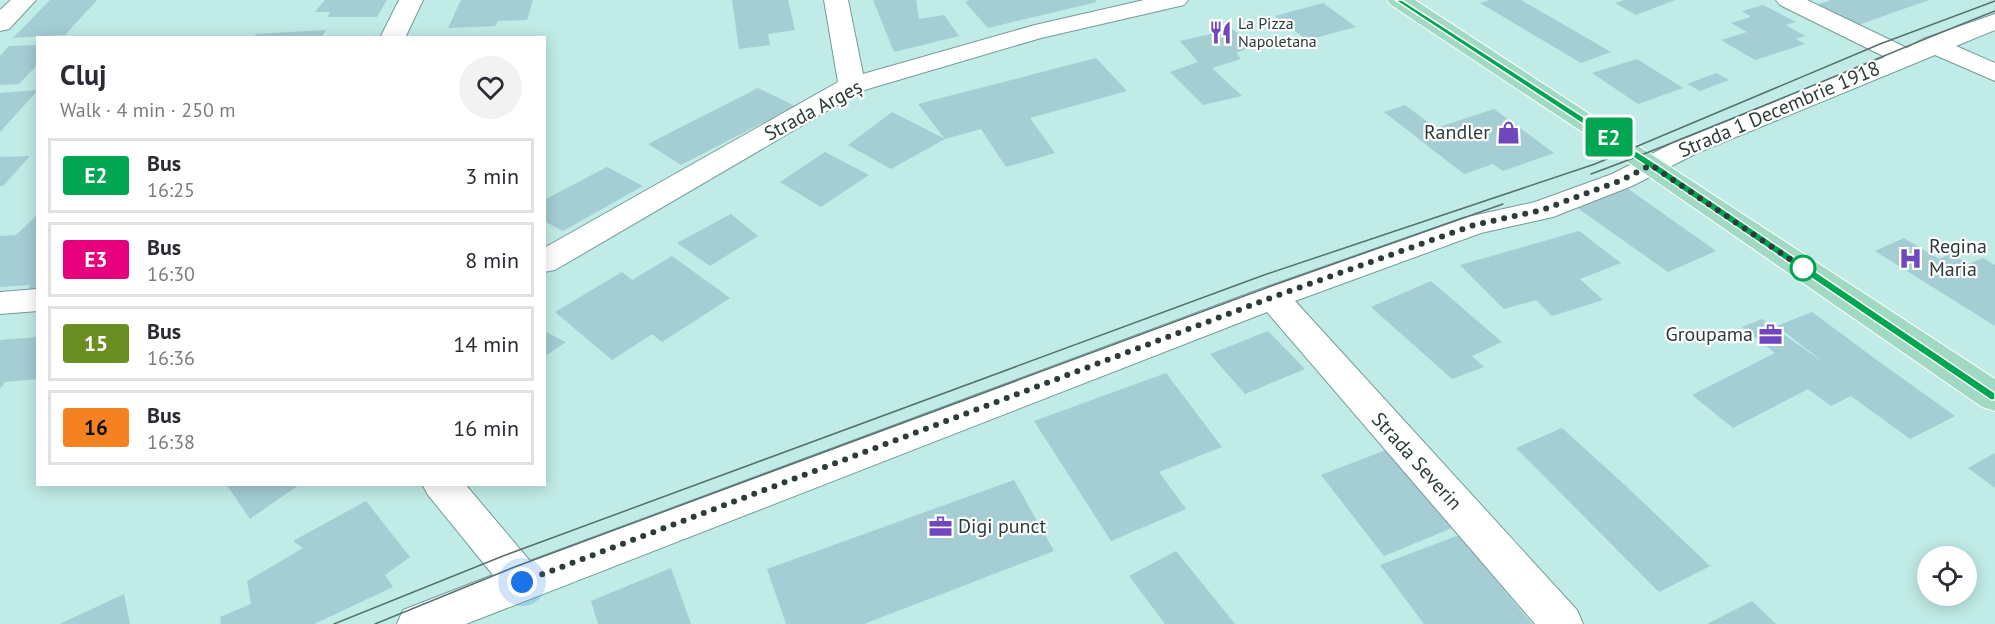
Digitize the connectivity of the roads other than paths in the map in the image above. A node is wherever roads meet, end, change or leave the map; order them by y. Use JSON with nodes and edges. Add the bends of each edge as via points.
{"nodes":[{"id":1,"x":24,"y":0,"type":"edge"},
{"id":2,"x":411,"y":0,"type":"edge"},
{"id":3,"x":836,"y":0,"type":"edge"},
{"id":4,"x":1176,"y":0,"type":"edge"},
{"id":5,"x":1399,"y":0,"type":"edge"},
{"id":6,"x":1788,"y":0,"type":"edge"},
{"id":7,"x":1995,"y":21,"type":"edge"},
{"id":8,"x":0,"y":24,"type":"edge"},
{"id":9,"x":393,"y":36,"type":"edge"},
{"id":10,"x":1932,"y":44,"type":"junction"},
{"id":11,"x":1904,"y":56,"type":"junction"},
{"id":12,"x":1995,"y":73,"type":"edge"},
{"id":13,"x":852,"y":85,"type":"junction"},
{"id":14,"x":1651,"y":165,"type":"junction"},
{"id":15,"x":546,"y":261,"type":"edge"},
{"id":16,"x":1273,"y":297,"type":"junction"},
{"id":17,"x":36,"y":300,"type":"edge"},
{"id":18,"x":0,"y":303,"type":"edge"},
{"id":19,"x":1995,"y":397,"type":"edge"},
{"id":20,"x":443,"y":486,"type":"edge"},
{"id":21,"x":522,"y":582,"type":"junction"},
{"id":22,"x":468,"y":614,"type":"edge"},
{"id":23,"x":418,"y":624,"type":"edge"},
{"id":24,"x":1562,"y":624,"type":"edge"}],
"edges":[{"from":1,"to":8,"type":"street"},
{"from":2,"to":9,"type":"street"},
{"from":3,"to":13,"type":"street"},
{"from":4,"to":13,"type":"street","name":"Strada Argeș","via":[[1035,32]]},
{"from":5,"to":14,"type":"main road"},
{"from":6,"to":11,"type":"street"},
{"from":7,"to":10,"type":"street","name":"Strada 1 Decembrie 1918"},
{"from":10,"to":11,"type":"street","name":"Strada 1 Decembrie 1918"},
{"from":10,"to":12,"type":"street"},
{"from":11,"to":14,"type":"street","name":"Strada 1 Decembrie 1918"},
{"from":13,"to":15,"type":"street","name":"Strada Argeș"},
{"from":14,"to":16,"type":"street","name":"Strada 1 Decembrie 1918","via":[[1542,210],[1474,225]]},
{"from":14,"to":19,"type":"main road"},
{"from":16,"to":21,"type":"street","name":"Strada 1 Decembrie 1918"},
{"from":16,"to":24,"type":"street","name":"Strada Severin"},
{"from":17,"to":18,"type":"street"},
{"from":20,"to":21,"type":"street"},
{"from":21,"to":22,"type":"street","name":"Strada 1 Decembrie 1918"},
{"from":22,"to":23,"type":"street","name":"Strada 1 Decembrie 1918"}]}
